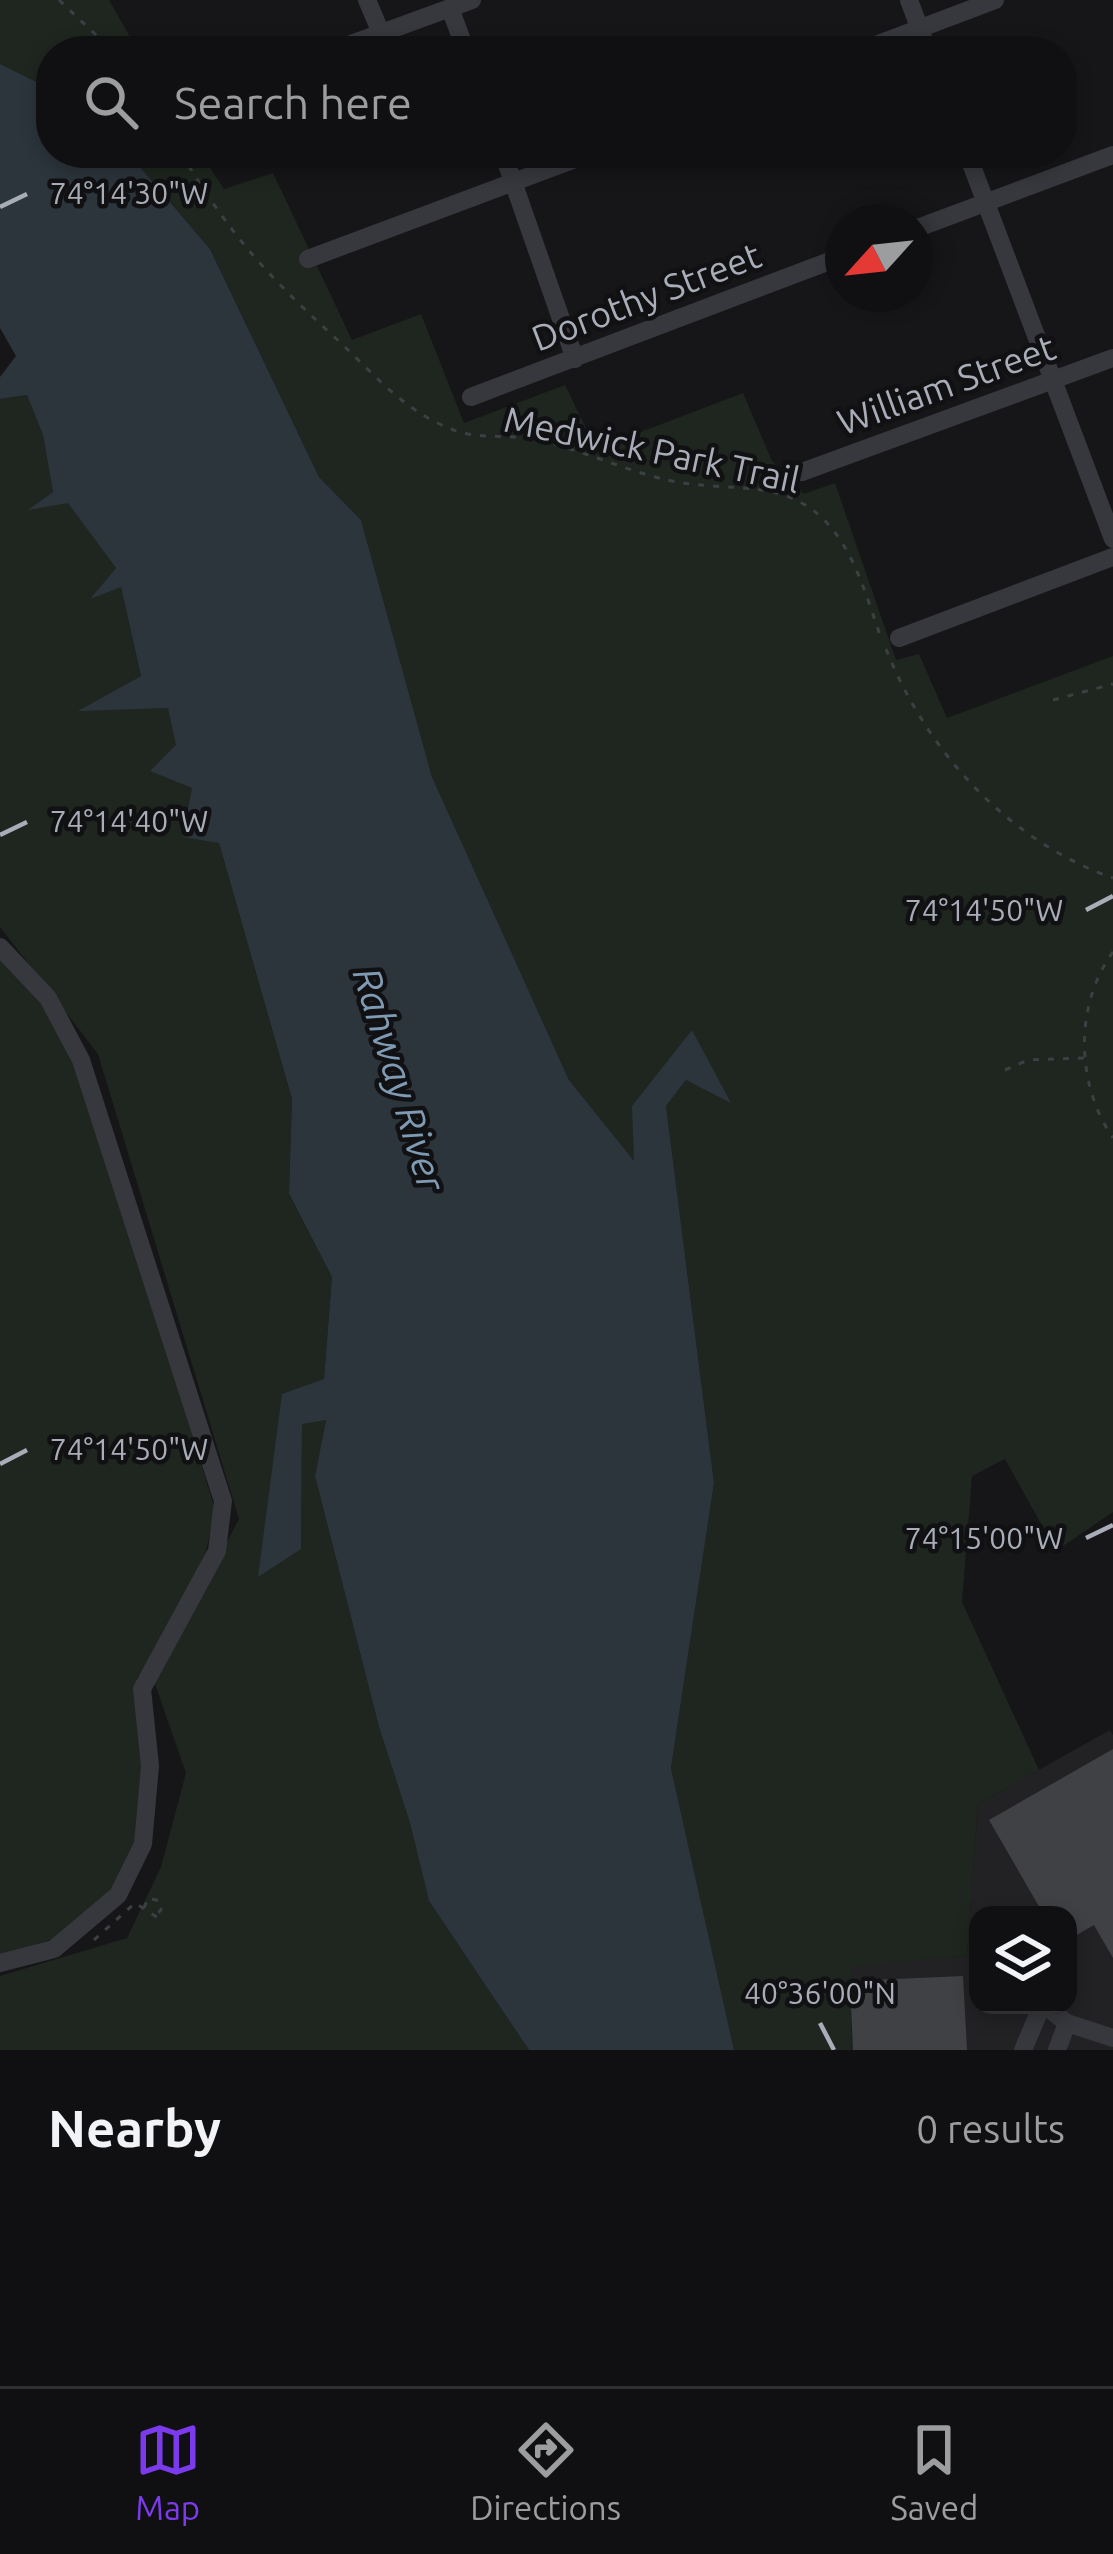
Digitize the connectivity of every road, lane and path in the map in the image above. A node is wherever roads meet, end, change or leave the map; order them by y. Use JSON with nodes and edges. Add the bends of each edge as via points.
{"nodes":[{"id":1,"x":59,"y":0,"type":"edge"},
{"id":2,"x":367,"y":0,"type":"edge"},
{"id":3,"x":472,"y":0,"type":"edge"},
{"id":4,"x":909,"y":0,"type":"edge"},
{"id":5,"x":995,"y":0,"type":"edge"},
{"id":6,"x":450,"y":8,"type":"junction"},
{"id":7,"x":920,"y":28,"type":"junction"},
{"id":8,"x":381,"y":33,"type":"junction"},
{"id":9,"x":97,"y":36,"type":"edge"},
{"id":10,"x":373,"y":36,"type":"edge"},
{"id":11,"x":460,"y":36,"type":"edge"},
{"id":12,"x":899,"y":36,"type":"edge"},
{"id":13,"x":923,"y":36,"type":"edge"},
{"id":14,"x":1113,"y":155,"type":"edge"},
{"id":15,"x":191,"y":168,"type":"edge"},
{"id":16,"x":509,"y":168,"type":"edge"},
{"id":17,"x":551,"y":168,"type":"edge"},
{"id":18,"x":973,"y":168,"type":"edge"},
{"id":19,"x":514,"y":182,"type":"junction"},
{"id":20,"x":985,"y":202,"type":"junction"},
{"id":21,"x":933,"y":222,"type":"edge"},
{"id":22,"x":308,"y":259,"type":"dead end"},
{"id":23,"x":825,"y":263,"type":"edge"},
{"id":24,"x":1113,"y":358,"type":"edge"},
{"id":25,"x":575,"y":359,"type":"junction"},
{"id":26,"x":1054,"y":380,"type":"junction"},
{"id":27,"x":471,"y":397,"type":"dead end"},
{"id":28,"x":802,"y":472,"type":"dead end"},
{"id":29,"x":1113,"y":539,"type":"edge"},
{"id":30,"x":1113,"y":557,"type":"edge"},
{"id":31,"x":898,"y":638,"type":"dead end"},
{"id":32,"x":1113,"y":684,"type":"edge"},
{"id":33,"x":1053,"y":700,"type":"dead end"},
{"id":34,"x":1113,"y":878,"type":"edge"},
{"id":35,"x":0,"y":947,"type":"edge"},
{"id":36,"x":1113,"y":952,"type":"edge"},
{"id":37,"x":1085,"y":1058,"type":"junction"},
{"id":38,"x":1005,"y":1070,"type":"dead end"},
{"id":39,"x":1113,"y":1138,"type":"edge"},
{"id":40,"x":135,"y":1903,"type":"dead end"},
{"id":41,"x":143,"y":1908,"type":"junction"},
{"id":42,"x":155,"y":1916,"type":"junction"},
{"id":43,"x":163,"y":1921,"type":"dead end"},
{"id":44,"x":0,"y":1964,"type":"edge"},
{"id":45,"x":1039,"y":2014,"type":"edge"},
{"id":46,"x":1055,"y":2014,"type":"edge"},
{"id":47,"x":1067,"y":2023,"type":"junction"},
{"id":48,"x":1113,"y":2038,"type":"edge"},
{"id":49,"x":1023,"y":2050,"type":"edge"},
{"id":50,"x":1057,"y":2050,"type":"edge"}],
"edges":[{"from":1,"to":9,"type":"path"},
{"from":2,"to":8,"type":"street"},
{"from":3,"to":6,"type":"street"},
{"from":4,"to":7,"type":"street"},
{"from":5,"to":7,"type":"street"},
{"from":6,"to":8,"type":"street"},
{"from":6,"to":11,"type":"street"},
{"from":7,"to":12,"type":"street"},
{"from":7,"to":13,"type":"street"},
{"from":8,"to":10,"type":"street"},
{"from":14,"to":20,"type":"street"},
{"from":15,"to":34,"type":"path","name":"Medwick Park Trail","via":[[266,273],[422,414],[472,436],[533,440],[676,482],[764,490],[808,506],[852,555],[888,655],[926,727],[1025,835]]},
{"from":16,"to":19,"type":"street"},
{"from":17,"to":19,"type":"street"},
{"from":18,"to":20,"type":"street"},
{"from":19,"to":22,"type":"street"},
{"from":19,"to":25,"type":"street"},
{"from":20,"to":21,"type":"street"},
{"from":20,"to":26,"type":"street"},
{"from":23,"to":25,"type":"street","name":"Dorothy Street"},
{"from":24,"to":26,"type":"street","name":"William Street"},
{"from":25,"to":27,"type":"street","name":"Dorothy Street"},
{"from":26,"to":28,"type":"street","name":"William Street"},
{"from":26,"to":29,"type":"street"},
{"from":30,"to":31,"type":"street"},
{"from":32,"to":33,"type":"path"},
{"from":35,"to":44,"type":"street","via":[[49,998],[81,1060],[223,1501],[217,1552],[142,1689],[150,1766],[143,1844],[118,1895],[102,1909],[54,1949]]},
{"from":36,"to":37,"type":"path","via":[[1086,1014]]},
{"from":37,"to":38,"type":"path","via":[[1028,1060]]},
{"from":37,"to":39,"type":"path","via":[[1093,1102]]},
{"from":40,"to":41,"type":"path"},
{"from":41,"to":42,"type":"path"},
{"from":41,"to":42,"type":"path","via":[[148,1898],[160,1901]]},
{"from":42,"to":43,"type":"path"},
{"from":45,"to":49,"type":"street"},
{"from":46,"to":47,"type":"street"},
{"from":47,"to":48,"type":"street"},
{"from":47,"to":50,"type":"street"}]}
